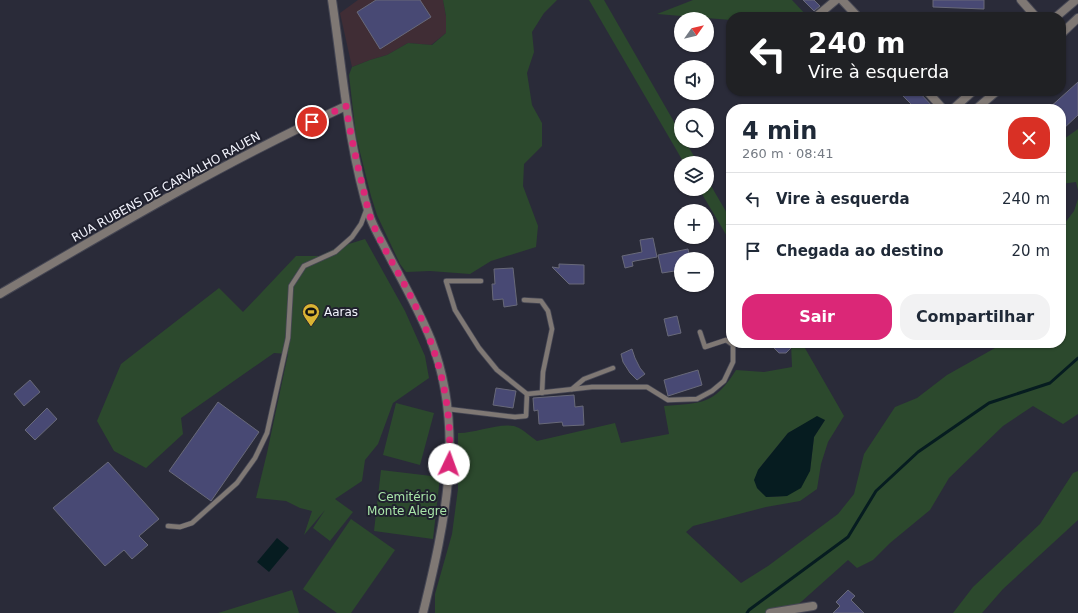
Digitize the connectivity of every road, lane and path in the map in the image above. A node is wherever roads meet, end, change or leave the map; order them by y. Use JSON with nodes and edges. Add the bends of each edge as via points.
{"nodes":[{"id":1,"x":332,"y":0,"type":"edge"},
{"id":2,"x":836,"y":0,"type":"edge"},
{"id":3,"x":842,"y":0,"type":"edge"},
{"id":4,"x":1021,"y":0,"type":"edge"},
{"id":5,"x":1076,"y":0,"type":"edge"},
{"id":6,"x":822,"y":12,"type":"edge"},
{"id":7,"x":853,"y":12,"type":"edge"},
{"id":8,"x":1032,"y":12,"type":"edge"},
{"id":9,"x":1062,"y":12,"type":"edge"},
{"id":10,"x":1078,"y":18,"type":"edge"},
{"id":11,"x":1066,"y":29,"type":"edge"},
{"id":12,"x":932,"y":96,"type":"edge"},
{"id":13,"x":967,"y":96,"type":"edge"},
{"id":14,"x":991,"y":96,"type":"edge"},
{"id":15,"x":939,"y":104,"type":"edge"},
{"id":16,"x":959,"y":104,"type":"edge"},
{"id":17,"x":982,"y":104,"type":"edge"},
{"id":18,"x":346,"y":106,"type":"junction"},
{"id":19,"x":368,"y":206,"type":"junction"},
{"id":20,"x":481,"y":281,"type":"dead end"},
{"id":21,"x":0,"y":294,"type":"edge"},
{"id":22,"x":524,"y":300,"type":"dead end"},
{"id":23,"x":700,"y":332,"type":"dead end"},
{"id":24,"x":726,"y":340,"type":"edge"},
{"id":25,"x":733,"y":348,"type":"edge"},
{"id":26,"x":613,"y":368,"type":"dead end"},
{"id":27,"x":572,"y":389,"type":"junction"},
{"id":28,"x":542,"y":393,"type":"junction"},
{"id":29,"x":527,"y":394,"type":"junction"},
{"id":30,"x":448,"y":409,"type":"junction"},
{"id":31,"x":168,"y":526,"type":"dead end"},
{"id":32,"x":813,"y":606,"type":"dead end"},
{"id":33,"x":423,"y":613,"type":"edge"},
{"id":34,"x":770,"y":613,"type":"edge"}],
"edges":[{"from":1,"to":18,"type":"street"},
{"from":2,"to":6,"type":"street"},
{"from":3,"to":7,"type":"street"},
{"from":4,"to":8,"type":"street"},
{"from":5,"to":9,"type":"street"},
{"from":10,"to":11,"type":"street"},
{"from":12,"to":15,"type":"street"},
{"from":13,"to":16,"type":"street"},
{"from":14,"to":17,"type":"street"},
{"from":18,"to":19,"type":"street"},
{"from":18,"to":21,"type":"street","name":"RUA RUBENS DE CARVALHO RAUEN","via":[[160,201]]},
{"from":19,"to":30,"type":"street","via":[[371,218],[431,341],[440,368]]},
{"from":19,"to":31,"type":"lane","via":[[361,224],[352,237],[335,252],[304,266],[291,286],[288,338],[267,434],[255,458],[237,483],[192,523],[180,527]]},
{"from":20,"to":29,"type":"lane","via":[[446,280],[455,310],[479,348],[497,370]]},
{"from":22,"to":28,"type":"lane","via":[[541,301],[548,311],[552,329],[543,372]]},
{"from":23,"to":24,"type":"lane","via":[[705,347]]},
{"from":25,"to":27,"type":"lane","via":[[733,362],[724,381],[697,399],[668,400],[646,387]]},
{"from":26,"to":27,"type":"lane","via":[[584,379]]},
{"from":27,"to":28,"type":"lane"},
{"from":28,"to":29,"type":"lane"},
{"from":29,"to":30,"type":"lane","via":[[526,416]]},
{"from":30,"to":33,"type":"street","via":[[451,438],[446,498],[438,554]]},
{"from":32,"to":34,"type":"street"}]}
